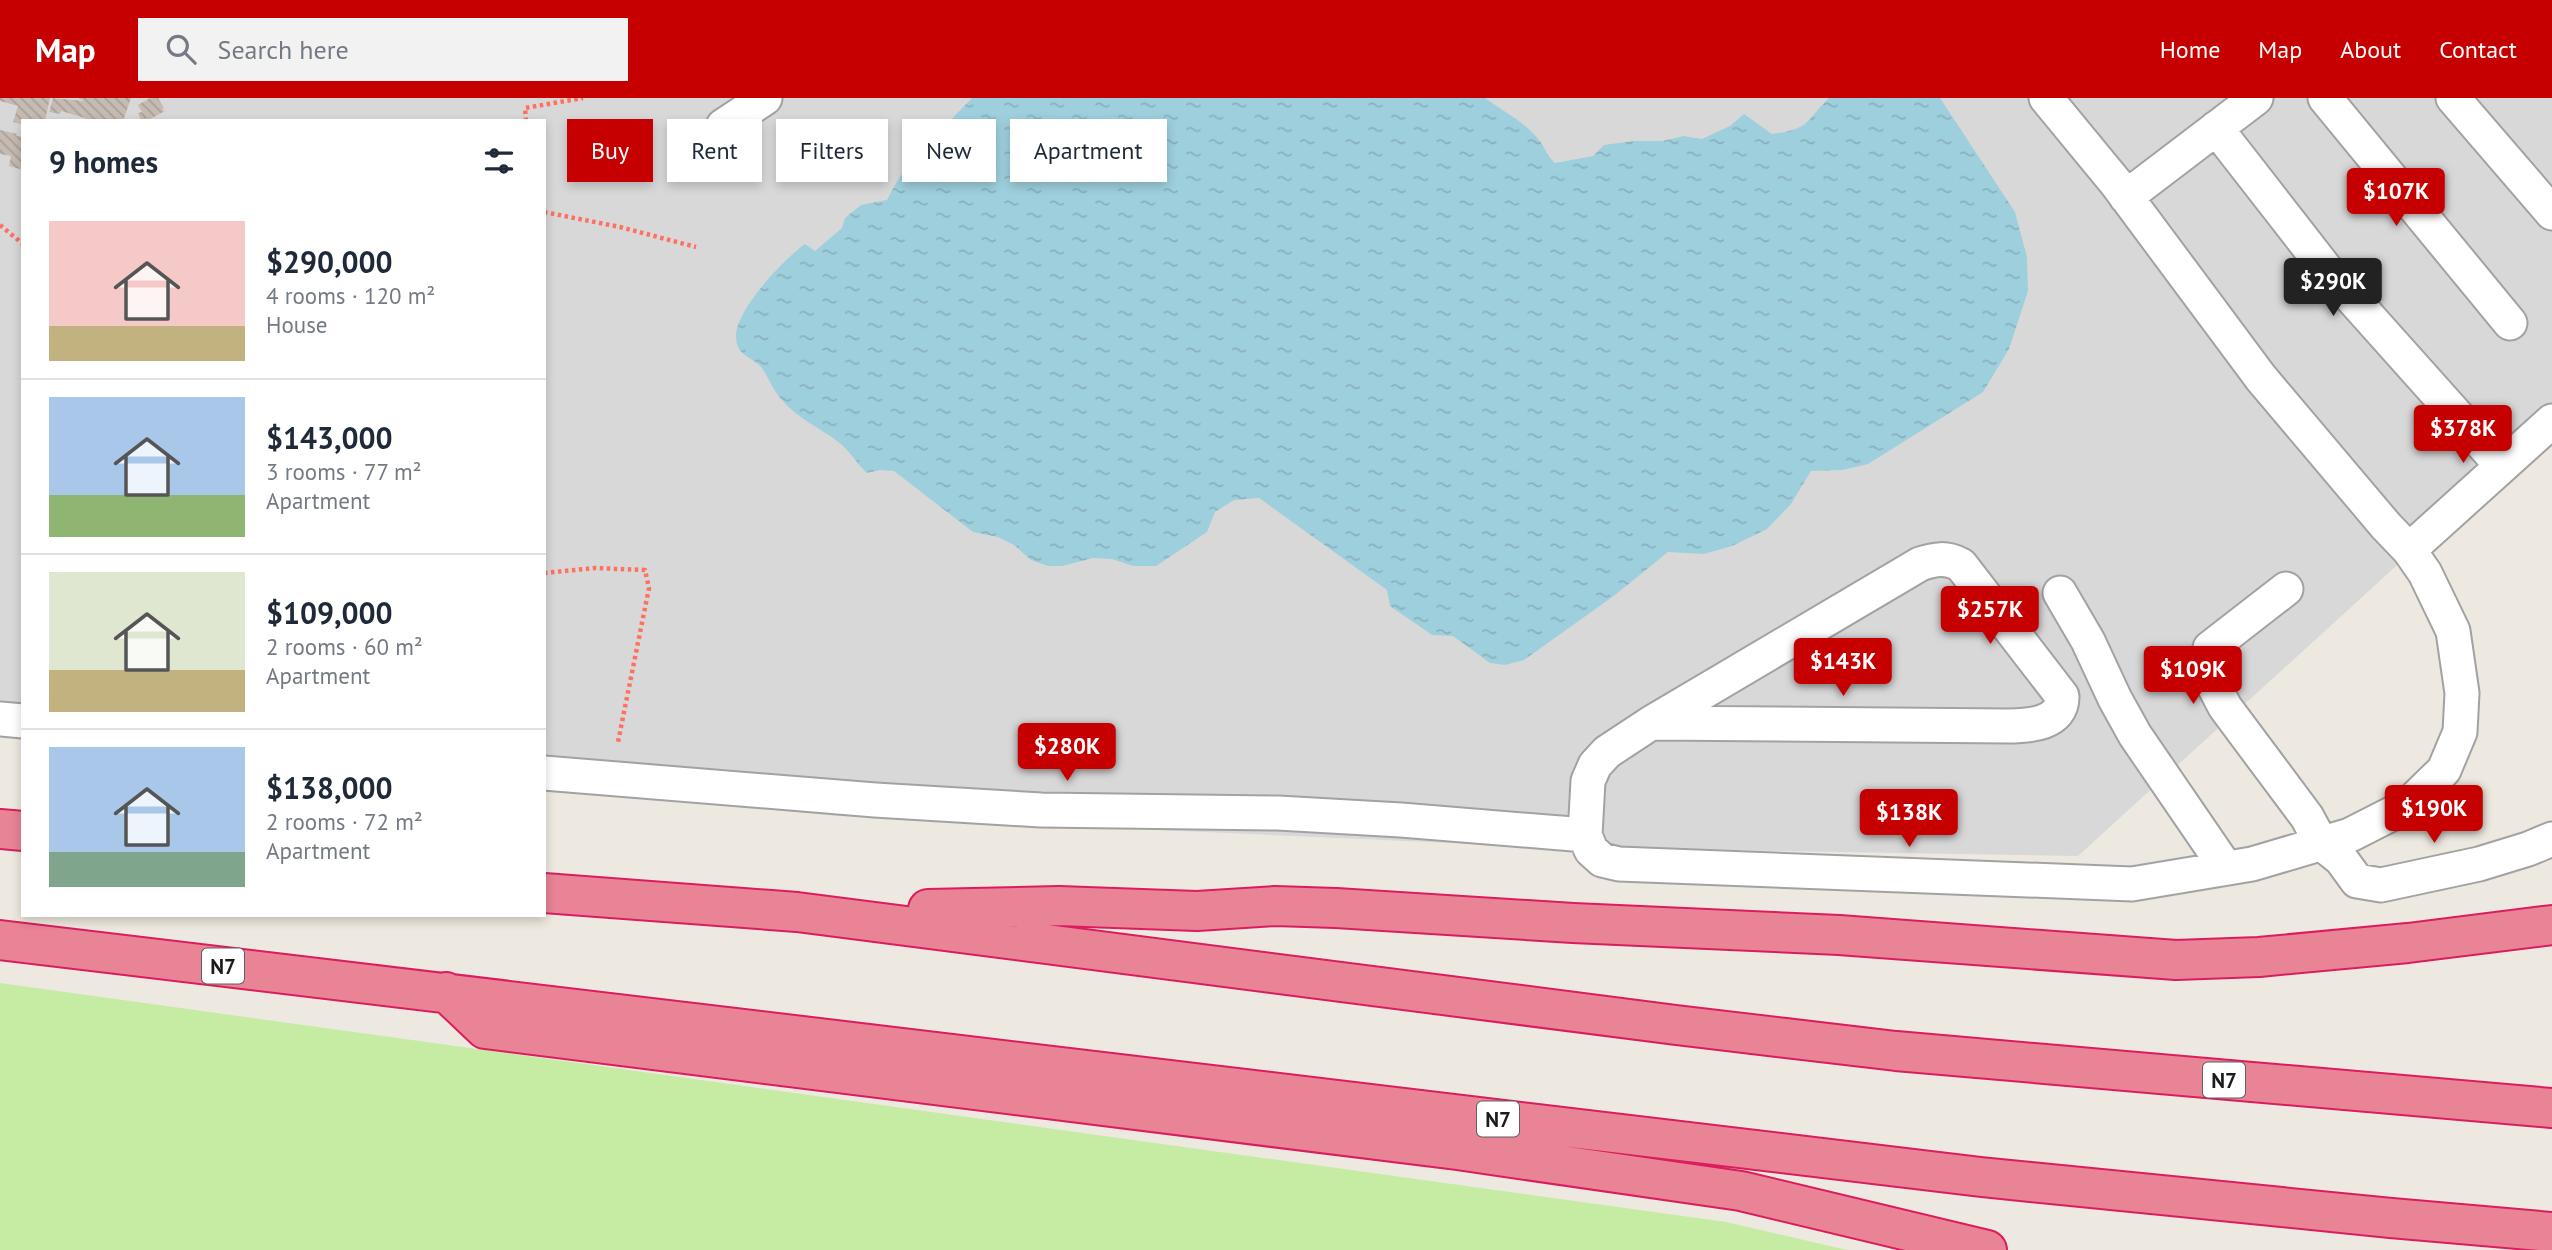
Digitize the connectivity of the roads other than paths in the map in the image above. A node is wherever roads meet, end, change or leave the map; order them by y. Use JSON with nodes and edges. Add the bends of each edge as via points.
{"nodes":[{"id":1,"x":765,"y":98,"type":"edge"},
{"id":2,"x":2046,"y":98,"type":"edge"},
{"id":3,"x":2256,"y":98,"type":"edge"},
{"id":4,"x":2325,"y":98,"type":"edge"},
{"id":5,"x":2453,"y":98,"type":"edge"},
{"id":6,"x":734,"y":119,"type":"edge"},
{"id":7,"x":2216,"y":128,"type":"junction"},
{"id":8,"x":2126,"y":197,"type":"junction"},
{"id":9,"x":2552,"y":213,"type":"edge"},
{"id":10,"x":2510,"y":323,"type":"dead end"},
{"id":11,"x":2552,"y":421,"type":"edge"},
{"id":12,"x":2502,"y":466,"type":"junction"},
{"id":13,"x":2409,"y":550,"type":"junction"},
{"id":14,"x":2286,"y":589,"type":"dead end"},
{"id":15,"x":2060,"y":593,"type":"dead end"},
{"id":16,"x":0,"y":719,"type":"edge"},
{"id":17,"x":21,"y":721,"type":"edge"},
{"id":18,"x":1651,"y":723,"type":"junction"},
{"id":19,"x":546,"y":773,"type":"edge"},
{"id":20,"x":0,"y":829,"type":"edge"},
{"id":21,"x":21,"y":831,"type":"edge"},
{"id":22,"x":1585,"y":835,"type":"junction"},
{"id":23,"x":2552,"y":839,"type":"edge"},
{"id":24,"x":2322,"y":843,"type":"junction"},
{"id":25,"x":2226,"y":868,"type":"junction"},
{"id":26,"x":546,"y":893,"type":"edge"},
{"id":27,"x":797,"y":912,"type":"junction"},
{"id":28,"x":2552,"y":925,"type":"edge"},
{"id":29,"x":0,"y":940,"type":"edge"},
{"id":30,"x":446,"y":992,"type":"junction"},
{"id":31,"x":2552,"y":1108,"type":"edge"},
{"id":32,"x":2552,"y":1231,"type":"edge"},
{"id":33,"x":1987,"y":1250,"type":"edge"}],
"edges":[{"from":1,"to":6,"type":"street"},
{"from":2,"to":8,"type":"street"},
{"from":3,"to":7,"type":"street"},
{"from":4,"to":10,"type":"street"},
{"from":5,"to":9,"type":"street"},
{"from":7,"to":8,"type":"street"},
{"from":7,"to":12,"type":"street","via":[[2325,268]]},
{"from":8,"to":13,"type":"street","via":[[2262,378]]},
{"from":11,"to":12,"type":"street"},
{"from":12,"to":13,"type":"street"},
{"from":13,"to":24,"type":"street","via":[[2453,631],[2462,693],[2460,732],[2444,770],[2407,806],[2350,835]]},
{"from":14,"to":24,"type":"street","via":[[2210,648],[2205,669],[2225,707]]},
{"from":15,"to":25,"type":"street","via":[[2135,736]]},
{"from":16,"to":17,"type":"street"},
{"from":18,"to":18,"type":"street","via":[[1920,564],[1943,559],[1961,565],[2062,696],[2056,713],[2032,725]]},
{"from":18,"to":22,"type":"street","via":[[1595,765],[1588,781]]},
{"from":19,"to":22,"type":"street","via":[[1041,810],[1278,813]]},
{"from":20,"to":21,"type":"highway"},
{"from":22,"to":25,"type":"street","via":[[1602,860],[1619,864],[2132,884]]},
{"from":23,"to":24,"type":"street","via":[[2479,864],[2381,885],[2357,881]]},
{"from":24,"to":25,"type":"street"},
{"from":26,"to":27,"type":"highway","number":"N7"},
{"from":27,"to":28,"type":"highway","via":[[1311,907],[1839,935],[2176,960],[2395,945]]},
{"from":27,"to":31,"type":"highway","number":"N7","via":[[1896,1051]]},
{"from":29,"to":30,"type":"highway","number":"N7"},
{"from":30,"to":32,"type":"highway","number":"N7","via":[[1954,1174]]},
{"from":30,"to":33,"type":"highway","via":[[485,1029],[1457,1150],[1741,1191]]}]}
